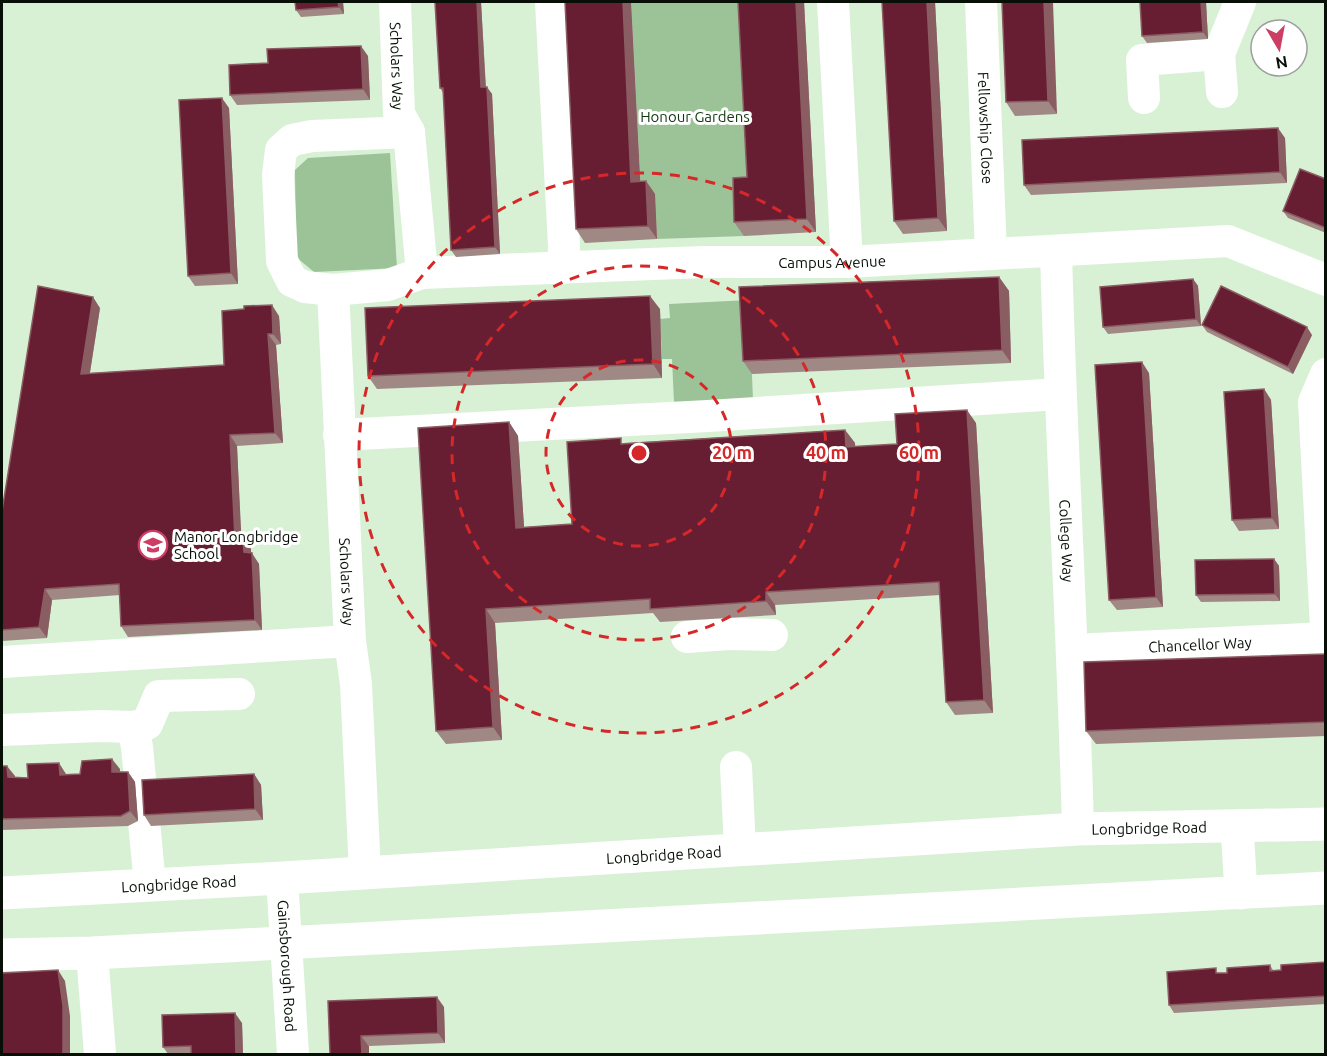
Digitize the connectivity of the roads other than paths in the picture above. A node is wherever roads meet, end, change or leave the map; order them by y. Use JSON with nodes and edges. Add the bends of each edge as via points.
{"nodes":[{"id":1,"x":394,"y":2,"type":"edge"},
{"id":2,"x":551,"y":2,"type":"edge"},
{"id":3,"x":833,"y":2,"type":"edge"},
{"id":4,"x":981,"y":2,"type":"edge"},
{"id":5,"x":1240,"y":2,"type":"edge"},
{"id":6,"x":1219,"y":54,"type":"junction"},
{"id":7,"x":1222,"y":92,"type":"dead end"},
{"id":8,"x":1144,"y":98,"type":"dead end"},
{"id":9,"x":410,"y":132,"type":"junction"},
{"id":10,"x":1056,"y":251,"type":"junction"},
{"id":11,"x":991,"y":254,"type":"junction"},
{"id":12,"x":847,"y":262,"type":"junction"},
{"id":13,"x":563,"y":268,"type":"junction"},
{"id":14,"x":422,"y":273,"type":"junction"},
{"id":15,"x":1326,"y":280,"type":"edge"},
{"id":16,"x":333,"y":290,"type":"junction"},
{"id":17,"x":1326,"y":374,"type":"edge"},
{"id":18,"x":1060,"y":394,"type":"junction"},
{"id":19,"x":339,"y":435,"type":"junction"},
{"id":20,"x":1326,"y":628,"type":"edge"},
{"id":21,"x":772,"y":636,"type":"dead end"},
{"id":22,"x":687,"y":637,"type":"dead end"},
{"id":23,"x":1326,"y":638,"type":"edge"},
{"id":24,"x":350,"y":641,"type":"junction"},
{"id":25,"x":1074,"y":650,"type":"junction"},
{"id":26,"x":2,"y":662,"type":"edge"},
{"id":27,"x":239,"y":694,"type":"dead end"},
{"id":28,"x":132,"y":727,"type":"junction"},
{"id":29,"x":2,"y":730,"type":"edge"},
{"id":30,"x":736,"y":767,"type":"dead end"},
{"id":31,"x":1326,"y":824,"type":"edge"},
{"id":32,"x":1237,"y":826,"type":"junction"},
{"id":33,"x":1078,"y":829,"type":"junction"},
{"id":34,"x":740,"y":848,"type":"junction"},
{"id":35,"x":365,"y":873,"type":"junction"},
{"id":36,"x":282,"y":878,"type":"junction"},
{"id":37,"x":150,"y":885,"type":"junction"},
{"id":38,"x":1326,"y":888,"type":"edge"},
{"id":39,"x":2,"y":893,"type":"edge"},
{"id":40,"x":1242,"y":893,"type":"junction"},
{"id":41,"x":286,"y":942,"type":"junction"},
{"id":42,"x":92,"y":952,"type":"junction"},
{"id":43,"x":2,"y":956,"type":"edge"},
{"id":44,"x":100,"y":1054,"type":"edge"},
{"id":45,"x":293,"y":1054,"type":"edge"}],
"edges":[{"from":1,"to":9,"type":"street","name":"Scholars Way","via":[[399,114]]},
{"from":2,"to":13,"type":"street"},
{"from":3,"to":12,"type":"street"},
{"from":4,"to":11,"type":"street","name":"Fellowship Close"},
{"from":5,"to":6,"type":"street"},
{"from":6,"to":7,"type":"street"},
{"from":6,"to":8,"type":"street","via":[[1142,60]]},
{"from":9,"to":14,"type":"street","name":"Scholars Way"},
{"from":9,"to":16,"type":"street","via":[[312,136],[292,140],[280,150],[282,261],[292,281],[305,287]]},
{"from":10,"to":11,"type":"street","name":"Campus Avenue"},
{"from":10,"to":15,"type":"street","name":"Campus Avenue","via":[[1228,241]]},
{"from":10,"to":18,"type":"street","name":"College Way"},
{"from":11,"to":12,"type":"street","name":"Campus Avenue"},
{"from":12,"to":13,"type":"street","name":"Campus Avenue","via":[[703,262]]},
{"from":13,"to":14,"type":"street","name":"Campus Avenue"},
{"from":14,"to":16,"type":"street","name":"Campus Avenue","via":[[388,285]]},
{"from":16,"to":19,"type":"street","name":"Scholars Way"},
{"from":17,"to":20,"type":"street","via":[[1314,402]]},
{"from":18,"to":19,"type":"street"},
{"from":18,"to":25,"type":"street","name":"College Way"},
{"from":19,"to":24,"type":"street","name":"Scholars Way"},
{"from":21,"to":22,"type":"street"},
{"from":23,"to":25,"type":"street","name":"Chancellor Way"},
{"from":24,"to":26,"type":"street"},
{"from":24,"to":35,"type":"street","name":"Scholars Way","via":[[356,684]]},
{"from":25,"to":33,"type":"street","name":"College Way"},
{"from":27,"to":28,"type":"street","via":[[159,696],[147,723]]},
{"from":28,"to":29,"type":"street"},
{"from":28,"to":37,"type":"street","via":[[138,747]]},
{"from":30,"to":34,"type":"street"},
{"from":31,"to":32,"type":"main road","name":"Longbridge Road"},
{"from":32,"to":33,"type":"main road","name":"Longbridge Road"},
{"from":32,"to":40,"type":"main road"},
{"from":33,"to":34,"type":"main road","name":"Longbridge Road"},
{"from":34,"to":35,"type":"main road","name":"Longbridge Road"},
{"from":35,"to":36,"type":"main road","name":"Longbridge Road"},
{"from":36,"to":37,"type":"main road","name":"Longbridge Road"},
{"from":36,"to":41,"type":"street","name":"Gainsborough Road"},
{"from":37,"to":39,"type":"main road","name":"Longbridge Road"},
{"from":38,"to":40,"type":"main road"},
{"from":40,"to":41,"type":"main road"},
{"from":41,"to":42,"type":"main road"},
{"from":41,"to":45,"type":"street","name":"Gainsborough Road"},
{"from":42,"to":43,"type":"main road"},
{"from":42,"to":44,"type":"street"}]}
